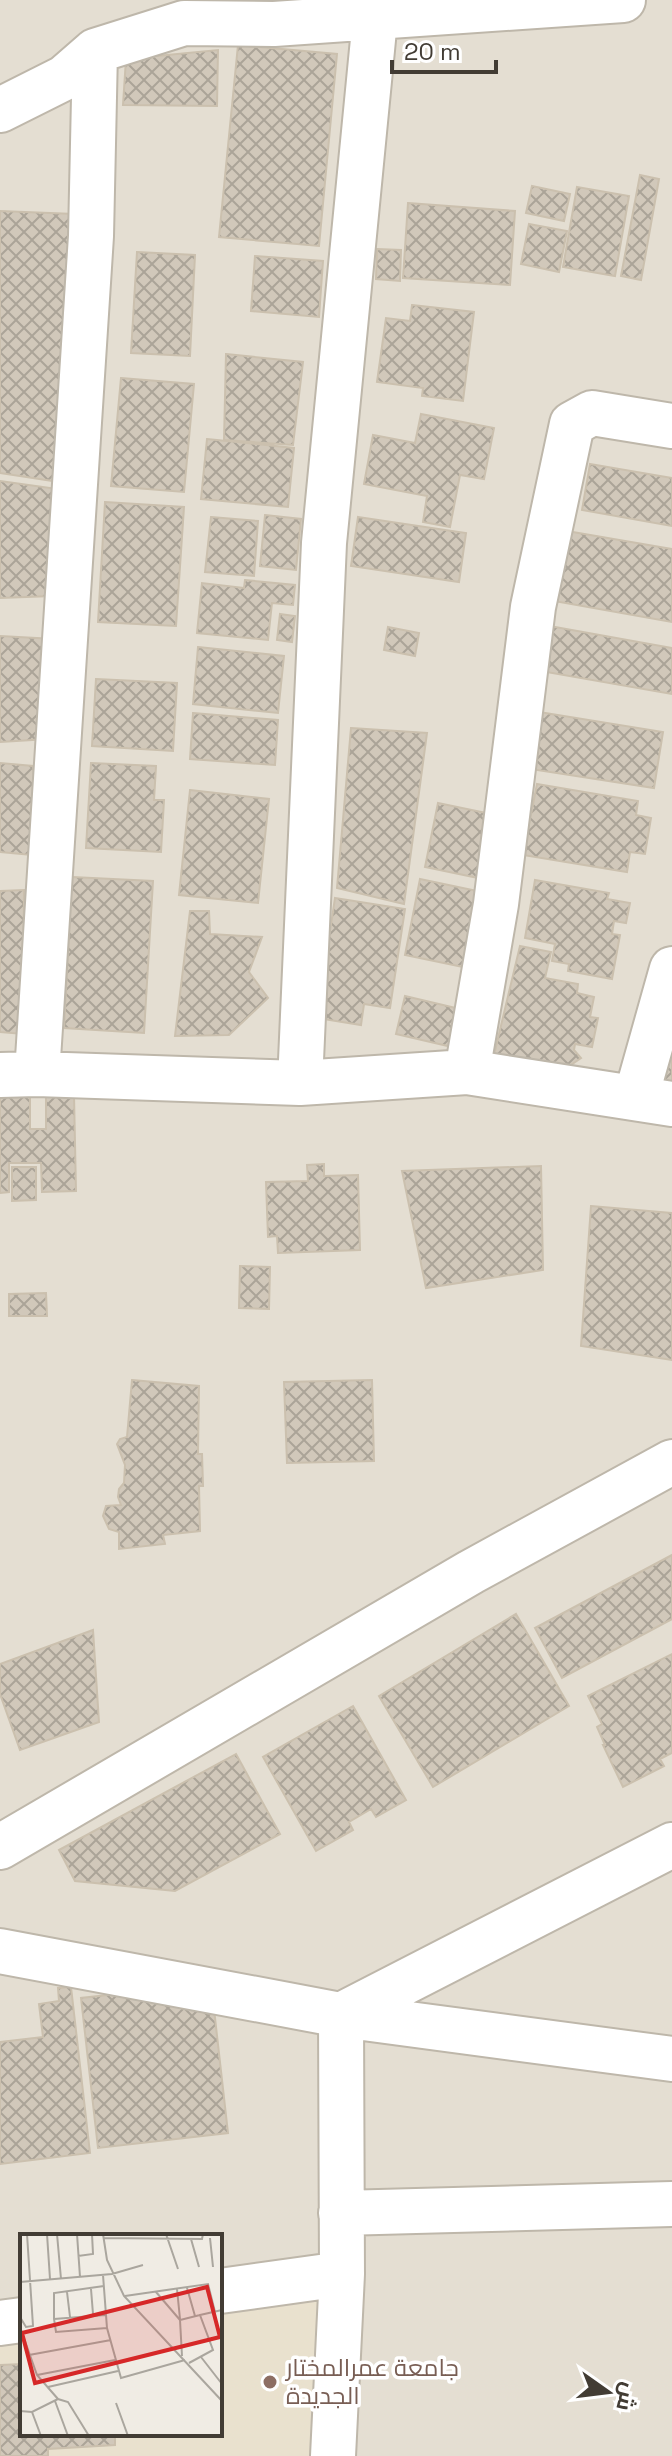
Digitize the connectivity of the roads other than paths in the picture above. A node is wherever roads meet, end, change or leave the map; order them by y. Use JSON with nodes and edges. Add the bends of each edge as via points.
{"nodes":[{"id":1,"x":623,"y":0,"type":"edge"},
{"id":2,"x":375,"y":19,"type":"junction"},
{"id":3,"x":95,"y":51,"type":"junction"},
{"id":4,"x":0,"y":110,"type":"edge"},
{"id":5,"x":672,"y":426,"type":"edge"},
{"id":6,"x":672,"y":969,"type":"edge"},
{"id":7,"x":467,"y":1072,"type":"junction"},
{"id":8,"x":19,"y":1074,"type":"edge"},
{"id":9,"x":300,"y":1083,"type":"junction"},
{"id":10,"x":654,"y":1100,"type":"edge"},
{"id":11,"x":672,"y":1462,"type":"edge"},
{"id":12,"x":672,"y":1845,"type":"edge"},
{"id":13,"x":0,"y":1847,"type":"edge"},
{"id":14,"x":0,"y":1951,"type":"edge"},
{"id":15,"x":341,"y":2015,"type":"junction"},
{"id":16,"x":672,"y":2059,"type":"edge"},
{"id":17,"x":672,"y":2204,"type":"edge"},
{"id":18,"x":341,"y":2213,"type":"junction"},
{"id":19,"x":342,"y":2274,"type":"junction"},
{"id":20,"x":222,"y":2291,"type":"edge"},
{"id":21,"x":20,"y":2320,"type":"edge"},
{"id":22,"x":0,"y":2323,"type":"edge"},
{"id":23,"x":333,"y":2456,"type":"edge"}],
"edges":[{"from":1,"to":2,"type":"street"},
{"from":2,"to":3,"type":"street","via":[[184,23]]},
{"from":2,"to":9,"type":"street","via":[[324,543]]},
{"from":3,"to":4,"type":"street","via":[[64,78]]},
{"from":3,"to":8,"type":"street","via":[[91,236]]},
{"from":5,"to":7,"type":"street","via":[[592,413],[572,424],[533,607],[496,904]]},
{"from":6,"to":10,"type":"street"},
{"from":7,"to":9,"type":"street"},
{"from":7,"to":10,"type":"street"},
{"from":8,"to":9,"type":"street"},
{"from":11,"to":13,"type":"street","via":[[471,1572]]},
{"from":12,"to":15,"type":"street"},
{"from":14,"to":15,"type":"street"},
{"from":15,"to":16,"type":"street"},
{"from":15,"to":18,"type":"street"},
{"from":17,"to":18,"type":"street"},
{"from":18,"to":19,"type":"street"},
{"from":19,"to":20,"type":"street"},
{"from":19,"to":23,"type":"street"},
{"from":21,"to":22,"type":"street"}]}
